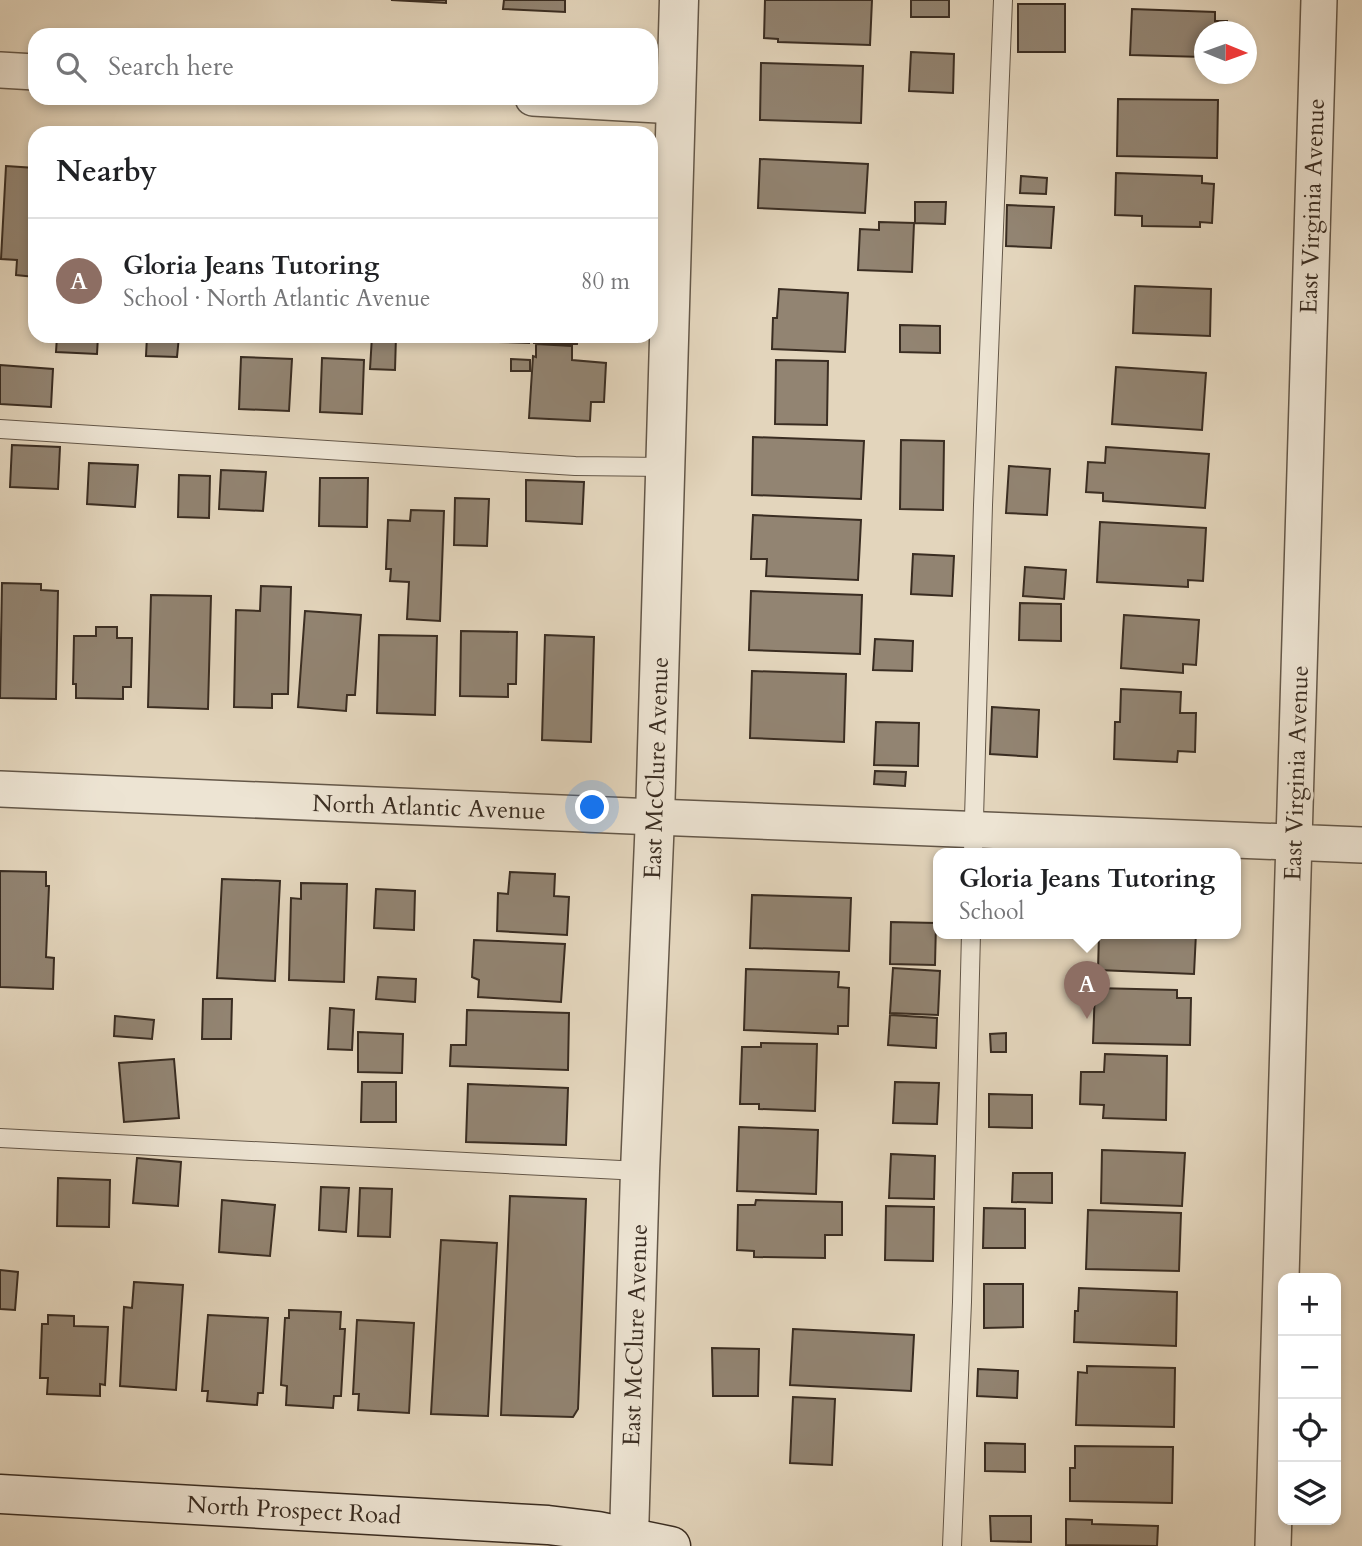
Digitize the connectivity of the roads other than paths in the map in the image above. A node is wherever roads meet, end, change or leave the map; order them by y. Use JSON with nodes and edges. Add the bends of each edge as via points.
{"nodes":[{"id":1,"x":679,"y":0,"type":"edge"},
{"id":2,"x":1003,"y":0,"type":"edge"},
{"id":3,"x":1319,"y":0,"type":"edge"},
{"id":4,"x":0,"y":70,"type":"edge"},
{"id":5,"x":28,"y":72,"type":"edge"},
{"id":6,"x":658,"y":105,"type":"edge"},
{"id":7,"x":676,"y":106,"type":"junction"},
{"id":8,"x":0,"y":429,"type":"edge"},
{"id":9,"x":665,"y":467,"type":"junction"},
{"id":10,"x":0,"y":789,"type":"edge"},
{"id":11,"x":655,"y":817,"type":"junction"},
{"id":12,"x":973,"y":841,"type":"edge"},
{"id":13,"x":1293,"y":842,"type":"junction"},
{"id":14,"x":1362,"y":845,"type":"edge"},
{"id":15,"x":971,"y":939,"type":"edge"},
{"id":16,"x":0,"y":1138,"type":"edge"},
{"id":17,"x":640,"y":1171,"type":"junction"},
{"id":18,"x":0,"y":1494,"type":"edge"},
{"id":19,"x":605,"y":1538,"type":"edge"},
{"id":20,"x":671,"y":1546,"type":"edge"},
{"id":21,"x":953,"y":1546,"type":"edge"},
{"id":22,"x":1273,"y":1546,"type":"edge"}],
"edges":[{"from":1,"to":7,"type":"street","name":"East McClure Avenue"},
{"from":2,"to":12,"type":"lane"},
{"from":3,"to":13,"type":"street","name":"East Virginia Avenue"},
{"from":4,"to":5,"type":"street"},
{"from":6,"to":7,"type":"street"},
{"from":7,"to":9,"type":"street","name":"East McClure Avenue"},
{"from":8,"to":9,"type":"lane","via":[[575,466]]},
{"from":9,"to":11,"type":"street","name":"East McClure Avenue"},
{"from":10,"to":11,"type":"street","name":"North Atlantic Avenue"},
{"from":11,"to":12,"type":"street","name":"North Atlantic Avenue"},
{"from":11,"to":17,"type":"street","name":"East McClure Avenue"},
{"from":12,"to":13,"type":"street","name":"North Atlantic Avenue"},
{"from":13,"to":14,"type":"street","name":"North Atlantic Avenue"},
{"from":13,"to":22,"type":"street","name":"East Virginia Avenue"},
{"from":15,"to":21,"type":"lane"},
{"from":16,"to":17,"type":"lane"},
{"from":17,"to":19,"type":"street","name":"East McClure Avenue"},
{"from":18,"to":19,"type":"street","name":"North Prospect Road","via":[[494,1521],[579,1528]]},
{"from":19,"to":20,"type":"street","name":"North Prospect Road"}]}
